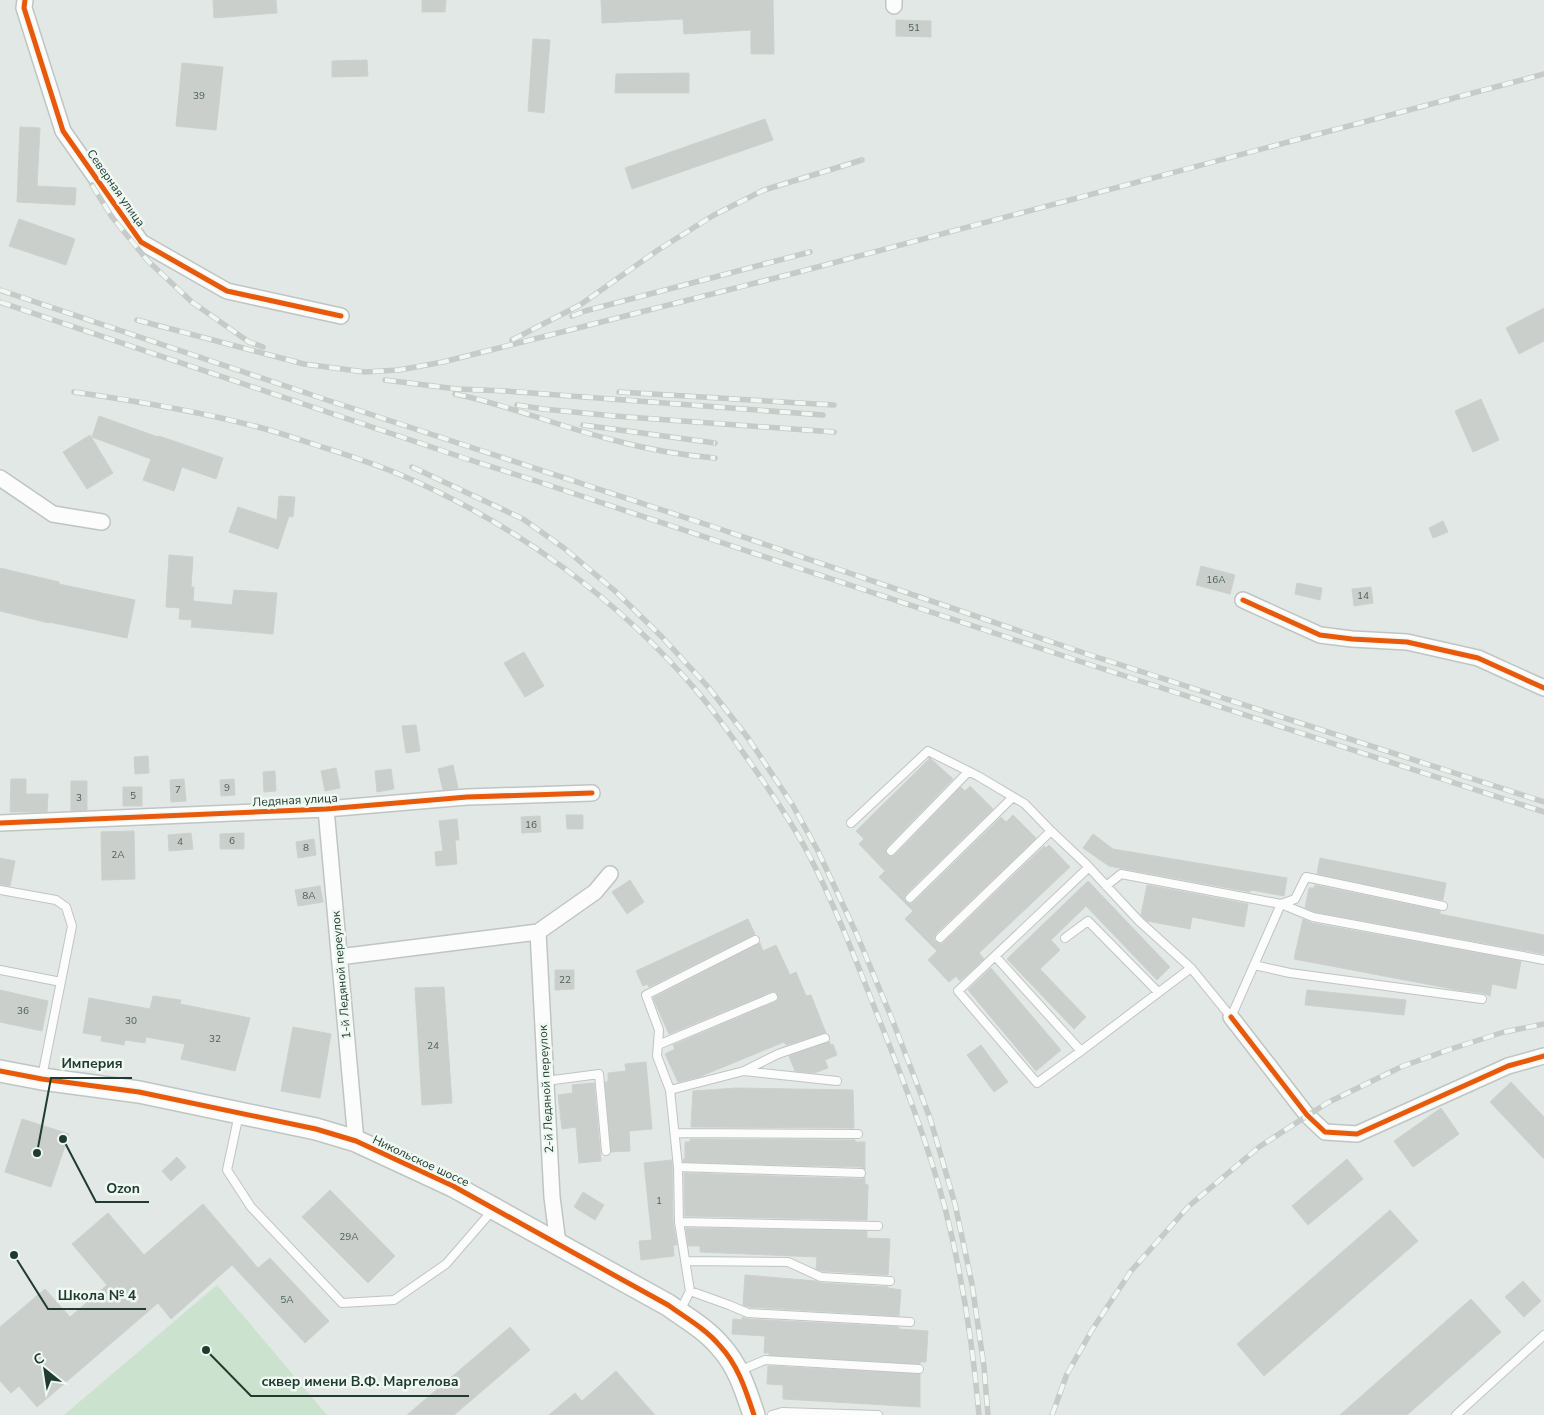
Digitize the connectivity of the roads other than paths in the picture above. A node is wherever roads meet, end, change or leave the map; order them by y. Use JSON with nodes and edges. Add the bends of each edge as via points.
{"nodes":[{"id":1,"x":25,"y":0,"type":"edge"},
{"id":2,"x":341,"y":316,"type":"dead end"},
{"id":3,"x":0,"y":478,"type":"edge"},
{"id":4,"x":102,"y":522,"type":"dead end"},
{"id":5,"x":1243,"y":600,"type":"dead end"},
{"id":6,"x":1544,"y":688,"type":"edge"},
{"id":7,"x":968,"y":772,"type":"junction"},
{"id":8,"x":592,"y":793,"type":"dead end"},
{"id":9,"x":1013,"y":796,"type":"junction"},
{"id":10,"x":326,"y":809,"type":"junction"},
{"id":11,"x":0,"y":823,"type":"edge"},
{"id":12,"x":851,"y":823,"type":"dead end"},
{"id":13,"x":1050,"y":831,"type":"junction"},
{"id":14,"x":891,"y":851,"type":"dead end"},
{"id":15,"x":1089,"y":867,"type":"junction"},
{"id":16,"x":610,"y":874,"type":"dead end"},
{"id":17,"x":1106,"y":886,"type":"junction"},
{"id":18,"x":0,"y":890,"type":"edge"},
{"id":19,"x":910,"y":898,"type":"dead end"},
{"id":20,"x":1281,"y":904,"type":"junction"},
{"id":21,"x":1443,"y":906,"type":"dead end"},
{"id":22,"x":538,"y":932,"type":"junction"},
{"id":23,"x":940,"y":938,"type":"dead end"},
{"id":24,"x":1065,"y":938,"type":"dead end"},
{"id":25,"x":755,"y":940,"type":"dead end"},
{"id":26,"x":995,"y":956,"type":"junction"},
{"id":27,"x":339,"y":957,"type":"junction"},
{"id":28,"x":1544,"y":960,"type":"edge"},
{"id":29,"x":1254,"y":965,"type":"junction"},
{"id":30,"x":1191,"y":968,"type":"junction"},
{"id":31,"x":0,"y":970,"type":"edge"},
{"id":32,"x":61,"y":982,"type":"junction"},
{"id":33,"x":1158,"y":992,"type":"junction"},
{"id":34,"x":773,"y":997,"type":"dead end"},
{"id":35,"x":1482,"y":999,"type":"dead end"},
{"id":36,"x":1231,"y":1016,"type":"junction"},
{"id":37,"x":825,"y":1038,"type":"dead end"},
{"id":38,"x":658,"y":1045,"type":"junction"},
{"id":39,"x":1081,"y":1052,"type":"junction"},
{"id":40,"x":1544,"y":1056,"type":"edge"},
{"id":41,"x":0,"y":1071,"type":"edge"},
{"id":42,"x":744,"y":1071,"type":"junction"},
{"id":43,"x":42,"y":1079,"type":"junction"},
{"id":44,"x":546,"y":1081,"type":"junction"},
{"id":45,"x":837,"y":1081,"type":"dead end"},
{"id":46,"x":670,"y":1090,"type":"junction"},
{"id":47,"x":239,"y":1114,"type":"junction"},
{"id":48,"x":675,"y":1133,"type":"junction"},
{"id":49,"x":858,"y":1134,"type":"dead end"},
{"id":50,"x":356,"y":1141,"type":"junction"},
{"id":51,"x":606,"y":1151,"type":"dead end"},
{"id":52,"x":678,"y":1167,"type":"junction"},
{"id":53,"x":861,"y":1173,"type":"dead end"},
{"id":54,"x":494,"y":1208,"type":"junction"},
{"id":55,"x":679,"y":1222,"type":"junction"},
{"id":56,"x":878,"y":1226,"type":"dead end"},
{"id":57,"x":558,"y":1244,"type":"junction"},
{"id":58,"x":685,"y":1262,"type":"junction"},
{"id":59,"x":890,"y":1281,"type":"dead end"},
{"id":60,"x":690,"y":1291,"type":"junction"},
{"id":61,"x":680,"y":1313,"type":"junction"},
{"id":62,"x":910,"y":1322,"type":"dead end"},
{"id":63,"x":1544,"y":1335,"type":"edge"},
{"id":64,"x":919,"y":1369,"type":"dead end"},
{"id":65,"x":737,"y":1371,"type":"junction"},
{"id":66,"x":754,"y":1415,"type":"edge"},
{"id":67,"x":772,"y":1415,"type":"edge"},
{"id":68,"x":878,"y":1415,"type":"edge"},
{"id":69,"x":1456,"y":1415,"type":"edge"}],
"edges":[{"from":1,"to":2,"type":"street","name":"Северная улица","via":[[24,8],[63,131],[141,242],[227,291]]},
{"from":3,"to":4,"type":"street","via":[[53,514]]},
{"from":5,"to":6,"type":"street","via":[[1320,635],[1408,642],[1478,658]]},
{"from":7,"to":9,"type":"lane"},
{"from":7,"to":12,"type":"lane","via":[[928,751]]},
{"from":7,"to":14,"type":"lane"},
{"from":8,"to":10,"type":"street","name":"Ледяная улица","via":[[467,797]]},
{"from":9,"to":13,"type":"lane"},
{"from":9,"to":19,"type":"lane"},
{"from":10,"to":11,"type":"street","name":"Ледяная улица"},
{"from":10,"to":27,"type":"street","name":"1-й Ледяной переулок"},
{"from":13,"to":15,"type":"lane"},
{"from":13,"to":23,"type":"lane"},
{"from":15,"to":17,"type":"lane"},
{"from":15,"to":26,"type":"lane"},
{"from":16,"to":22,"type":"street","via":[[595,892]]},
{"from":17,"to":20,"type":"lane","via":[[1121,874]]},
{"from":17,"to":30,"type":"lane"},
{"from":18,"to":32,"type":"lane","via":[[56,900],[66,907],[72,926]]},
{"from":20,"to":21,"type":"lane","via":[[1294,899],[1306,877]]},
{"from":20,"to":28,"type":"lane","via":[[1313,917]]},
{"from":20,"to":29,"type":"lane"},
{"from":22,"to":27,"type":"street"},
{"from":22,"to":44,"type":"street","name":"2-й Ледяной переулок"},
{"from":24,"to":33,"type":"lane","via":[[1088,921]]},
{"from":25,"to":38,"type":"lane","via":[[646,996],[659,1030]]},
{"from":26,"to":39,"type":"lane"},
{"from":26,"to":39,"type":"lane","via":[[958,991],[1037,1083]]},
{"from":27,"to":50,"type":"street","name":"1-й Ледяной переулок"},
{"from":29,"to":35,"type":"lane","via":[[1290,974]]},
{"from":29,"to":36,"type":"lane"},
{"from":30,"to":33,"type":"lane"},
{"from":30,"to":36,"type":"lane"},
{"from":31,"to":32,"type":"lane"},
{"from":32,"to":43,"type":"lane"},
{"from":33,"to":39,"type":"lane"},
{"from":34,"to":38,"type":"lane"},
{"from":36,"to":40,"type":"street","via":[[1307,1115],[1325,1132],[1357,1134],[1508,1066]]},
{"from":37,"to":42,"type":"lane","via":[[778,1054]]},
{"from":38,"to":46,"type":"lane","via":[[657,1056]]},
{"from":41,"to":43,"type":"street","name":"Никольское шоссе"},
{"from":42,"to":45,"type":"lane"},
{"from":42,"to":46,"type":"lane"},
{"from":43,"to":47,"type":"street","name":"Никольское шоссе","via":[[139,1092]]},
{"from":44,"to":51,"type":"lane","via":[[599,1074]]},
{"from":44,"to":57,"type":"street","name":"2-й Ледяной переулок","via":[[552,1197]]},
{"from":46,"to":48,"type":"lane"},
{"from":47,"to":50,"type":"street","name":"Никольское шоссе","via":[[316,1129]]},
{"from":47,"to":54,"type":"lane","via":[[226,1170],[250,1207],[342,1303],[394,1300],[446,1264]]},
{"from":48,"to":49,"type":"lane"},
{"from":48,"to":52,"type":"lane"},
{"from":50,"to":54,"type":"street","name":"Никольское шоссе"},
{"from":52,"to":53,"type":"lane"},
{"from":52,"to":55,"type":"lane"},
{"from":54,"to":57,"type":"street","name":"Никольское шоссе"},
{"from":55,"to":56,"type":"lane"},
{"from":55,"to":58,"type":"lane"},
{"from":57,"to":61,"type":"street","name":"Никольское шоссе"},
{"from":58,"to":59,"type":"lane","via":[[788,1262],[821,1277]]},
{"from":58,"to":60,"type":"lane"},
{"from":60,"to":61,"type":"lane"},
{"from":60,"to":62,"type":"lane","via":[[748,1313]]},
{"from":61,"to":65,"type":"street","name":"Никольское шоссе","via":[[720,1346]]},
{"from":63,"to":69,"type":"lane"},
{"from":64,"to":65,"type":"lane","via":[[765,1360]]},
{"from":65,"to":66,"type":"street","name":"Никольское шоссе"},
{"from":67,"to":68,"type":"lane","via":[[782,1412]]}]}
